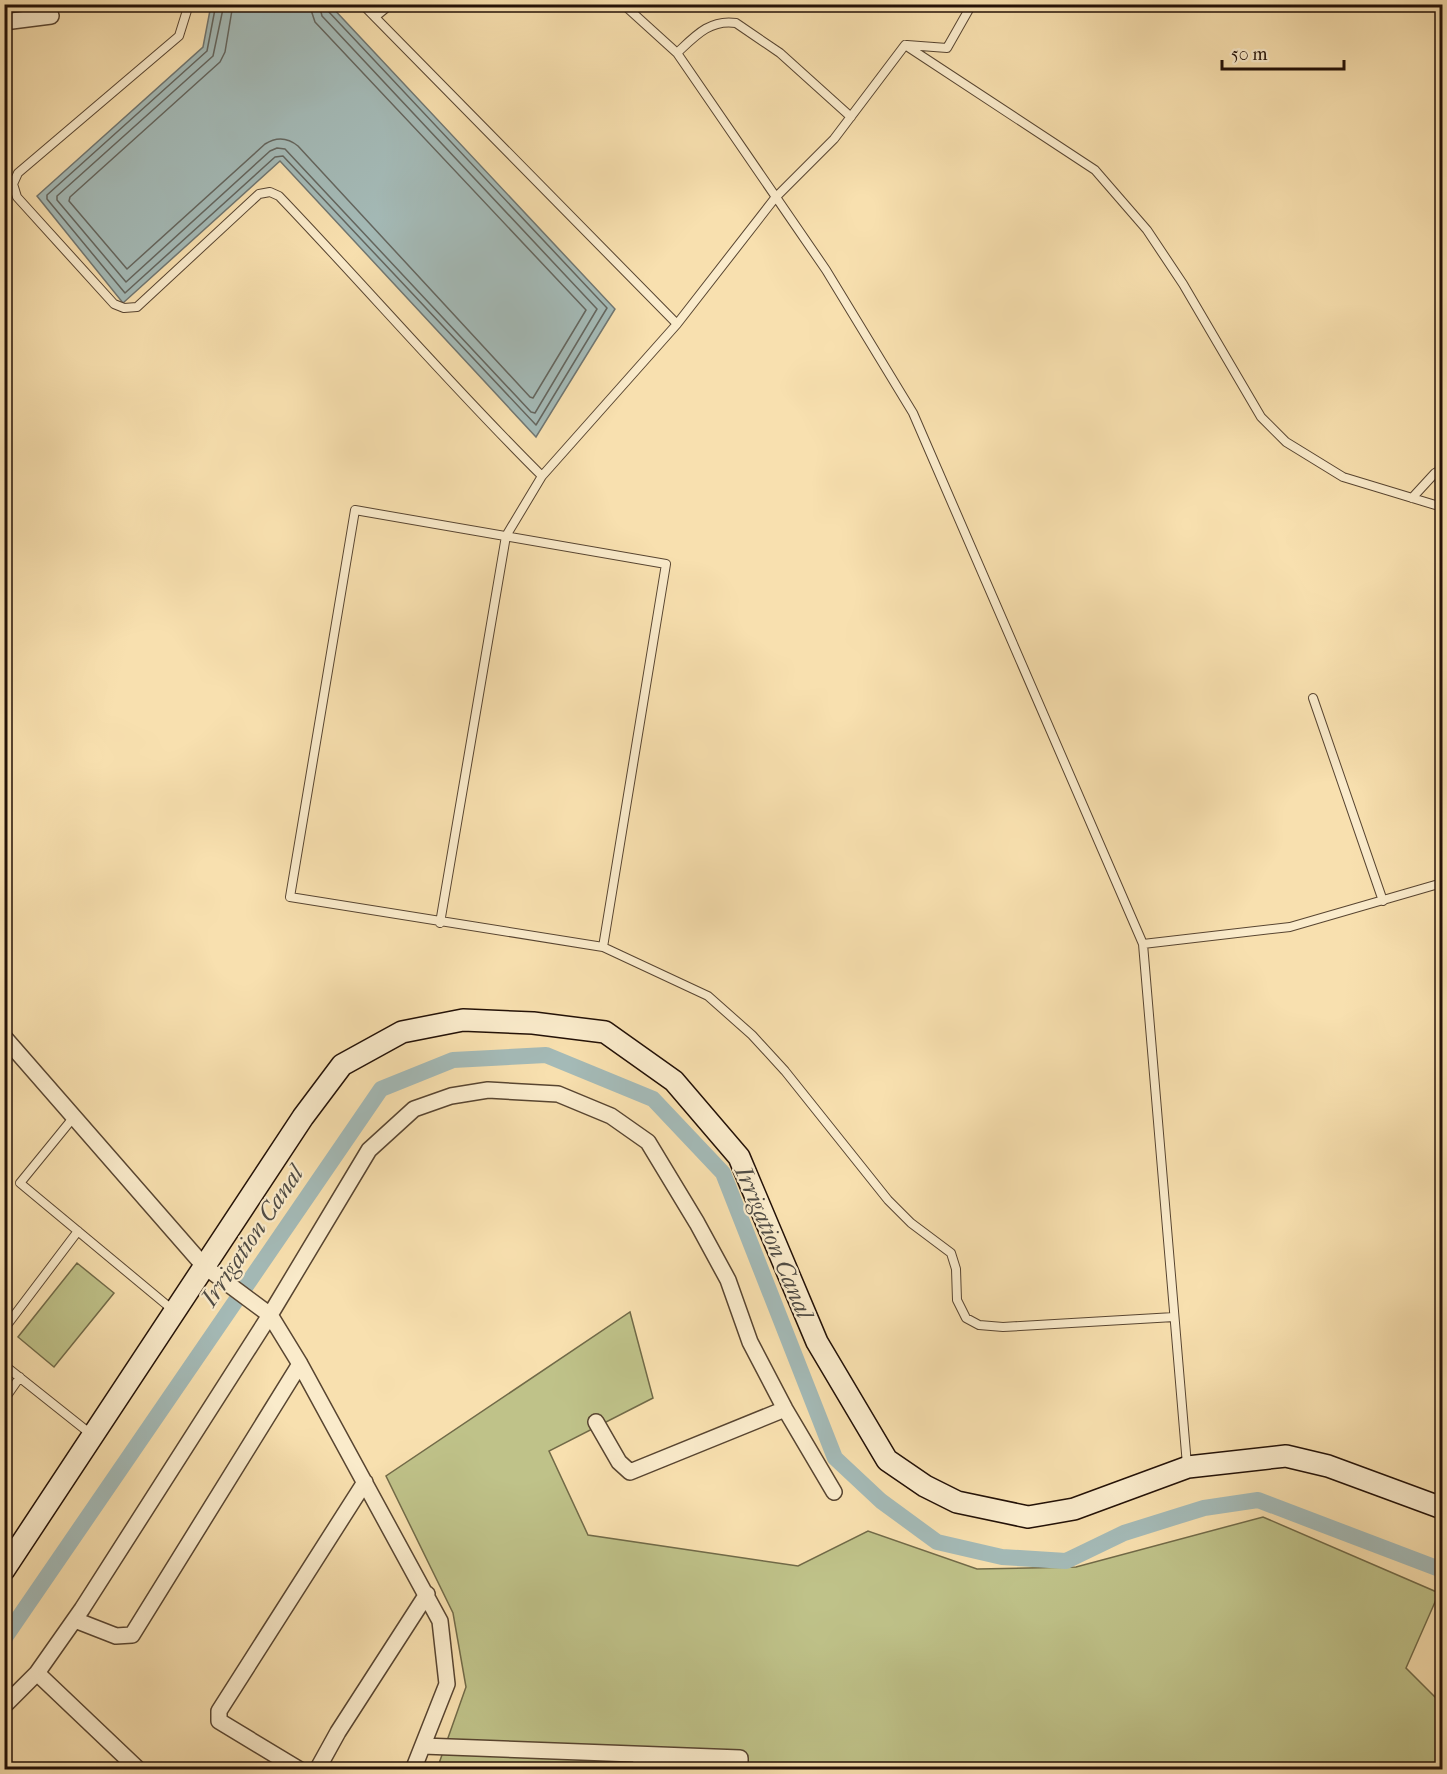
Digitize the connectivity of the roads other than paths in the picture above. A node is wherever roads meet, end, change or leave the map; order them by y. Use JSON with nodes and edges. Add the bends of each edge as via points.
{"nodes":[{"id":1,"x":47,"y":4,"type":"edge"},
{"id":2,"x":189,"y":4,"type":"edge"},
{"id":3,"x":362,"y":4,"type":"edge"},
{"id":4,"x":391,"y":4,"type":"edge"},
{"id":5,"x":623,"y":4,"type":"edge"},
{"id":6,"x":972,"y":4,"type":"edge"},
{"id":7,"x":375,"y":17,"type":"junction"},
{"id":8,"x":4,"y":22,"type":"edge"},
{"id":9,"x":905,"y":45,"type":"junction"},
{"id":10,"x":677,"y":53,"type":"junction"},
{"id":11,"x":851,"y":117,"type":"junction"},
{"id":12,"x":775,"y":198,"type":"junction"},
{"id":13,"x":677,"y":324,"type":"junction"},
{"id":14,"x":1443,"y":470,"type":"edge"},
{"id":15,"x":542,"y":476,"type":"junction"},
{"id":16,"x":1412,"y":498,"type":"junction"},
{"id":17,"x":1443,"y":507,"type":"edge"},
{"id":18,"x":506,"y":536,"type":"junction"},
{"id":19,"x":1313,"y":698,"type":"dead end"},
{"id":20,"x":1443,"y":883,"type":"edge"},
{"id":21,"x":1383,"y":901,"type":"junction"},
{"id":22,"x":440,"y":922,"type":"junction"},
{"id":23,"x":1143,"y":944,"type":"junction"},
{"id":24,"x":603,"y":947,"type":"junction"},
{"id":25,"x":4,"y":1037,"type":"edge"},
{"id":26,"x":73,"y":1118,"type":"junction"},
{"id":27,"x":78,"y":1231,"type":"junction"},
{"id":28,"x":204,"y":1266,"type":"junction"},
{"id":29,"x":174,"y":1311,"type":"junction"},
{"id":30,"x":270,"y":1315,"type":"junction"},
{"id":31,"x":1174,"y":1317,"type":"junction"},
{"id":32,"x":4,"y":1329,"type":"edge"},
{"id":33,"x":300,"y":1364,"type":"junction"},
{"id":34,"x":4,"y":1365,"type":"edge"},
{"id":35,"x":20,"y":1377,"type":"junction"},
{"id":36,"x":4,"y":1400,"type":"edge"},
{"id":37,"x":785,"y":1409,"type":"junction"},
{"id":38,"x":596,"y":1422,"type":"dead end"},
{"id":39,"x":93,"y":1436,"type":"junction"},
{"id":40,"x":1188,"y":1467,"type":"junction"},
{"id":41,"x":365,"y":1482,"type":"junction"},
{"id":42,"x":834,"y":1492,"type":"dead end"},
{"id":43,"x":1443,"y":1508,"type":"edge"},
{"id":44,"x":4,"y":1570,"type":"edge"},
{"id":45,"x":427,"y":1594,"type":"junction"},
{"id":46,"x":75,"y":1620,"type":"junction"},
{"id":47,"x":37,"y":1673,"type":"junction"},
{"id":48,"x":4,"y":1706,"type":"edge"},
{"id":49,"x":423,"y":1746,"type":"junction"},
{"id":50,"x":641,"y":1762,"type":"edge"},
{"id":51,"x":139,"y":1770,"type":"edge"},
{"id":52,"x":300,"y":1770,"type":"edge"},
{"id":53,"x":318,"y":1770,"type":"edge"},
{"id":54,"x":413,"y":1770,"type":"edge"},
{"id":55,"x":740,"y":1770,"type":"edge"}],
"edges":[{"from":1,"to":8,"type":"street","via":[[51,16]]},
{"from":2,"to":15,"type":"lane","via":[[179,36],[18,173],[13,184],[17,197],[114,304],[124,308],[137,307],[259,194],[270,192],[279,196]]},
{"from":3,"to":7,"type":"lane"},
{"from":4,"to":7,"type":"lane"},
{"from":5,"to":10,"type":"lane"},
{"from":6,"to":9,"type":"lane","via":[[947,48]]},
{"from":7,"to":13,"type":"lane"},
{"from":9,"to":11,"type":"lane"},
{"from":9,"to":16,"type":"lane","via":[[1095,171],[1147,230],[1184,284],[1262,417],[1286,442],[1343,477]]},
{"from":10,"to":11,"type":"lane","via":[[712,25],[736,23],[780,53]]},
{"from":10,"to":12,"type":"lane"},
{"from":11,"to":12,"type":"lane"},
{"from":12,"to":13,"type":"lane"},
{"from":12,"to":23,"type":"lane","via":[[826,270],[913,413]]},
{"from":13,"to":15,"type":"lane"},
{"from":14,"to":16,"type":"lane","via":[[1435,473]]},
{"from":15,"to":18,"type":"lane"},
{"from":16,"to":17,"type":"lane"},
{"from":18,"to":22,"type":"lane"},
{"from":18,"to":22,"type":"lane","via":[[355,510],[353,521],[290,897]]},
{"from":18,"to":24,"type":"lane","via":[[666,564]]},
{"from":19,"to":21,"type":"lane"},
{"from":20,"to":21,"type":"lane"},
{"from":21,"to":23,"type":"lane","via":[[1290,927]]},
{"from":22,"to":24,"type":"lane"},
{"from":23,"to":31,"type":"lane"},
{"from":24,"to":31,"type":"lane","via":[[708,996],[752,1035],[888,1200],[911,1224],[951,1253],[957,1300],[966,1318],[979,1325],[1003,1327]]},
{"from":25,"to":26,"type":"street"},
{"from":26,"to":27,"type":"lane","via":[[20,1183]]},
{"from":26,"to":28,"type":"street"},
{"from":27,"to":29,"type":"lane"},
{"from":27,"to":32,"type":"lane"},
{"from":28,"to":29,"type":"street"},
{"from":28,"to":30,"type":"street"},
{"from":28,"to":40,"type":"street","via":[[342,1065],[402,1032],[464,1020],[605,1032],[674,1081],[739,1157],[817,1342],[887,1460],[957,1502],[1028,1517],[1074,1509]]},
{"from":29,"to":39,"type":"street"},
{"from":30,"to":33,"type":"street"},
{"from":30,"to":37,"type":"street","via":[[369,1150],[414,1110],[451,1096],[488,1090],[558,1094],[610,1116],[648,1142],[676,1184],[728,1280],[750,1342]]},
{"from":30,"to":46,"type":"street"},
{"from":31,"to":40,"type":"lane"},
{"from":33,"to":41,"type":"street"},
{"from":33,"to":46,"type":"street","via":[[132,1635],[116,1636]]},
{"from":34,"to":35,"type":"lane"},
{"from":35,"to":36,"type":"lane"},
{"from":35,"to":39,"type":"lane"},
{"from":37,"to":38,"type":"street","via":[[630,1472],[619,1462]]},
{"from":37,"to":42,"type":"street"},
{"from":39,"to":44,"type":"street"},
{"from":40,"to":43,"type":"street","via":[[1286,1456],[1328,1466]]},
{"from":41,"to":45,"type":"street"},
{"from":41,"to":52,"type":"street","via":[[219,1711],[219,1721]]},
{"from":45,"to":49,"type":"street","via":[[440,1621],[447,1684]]},
{"from":45,"to":53,"type":"street","via":[[338,1732]]},
{"from":46,"to":47,"type":"street"},
{"from":47,"to":48,"type":"street"},
{"from":47,"to":51,"type":"street"},
{"from":49,"to":50,"type":"street"},
{"from":49,"to":54,"type":"street"},
{"from":50,"to":55,"type":"street","via":[[741,1758]]}]}
